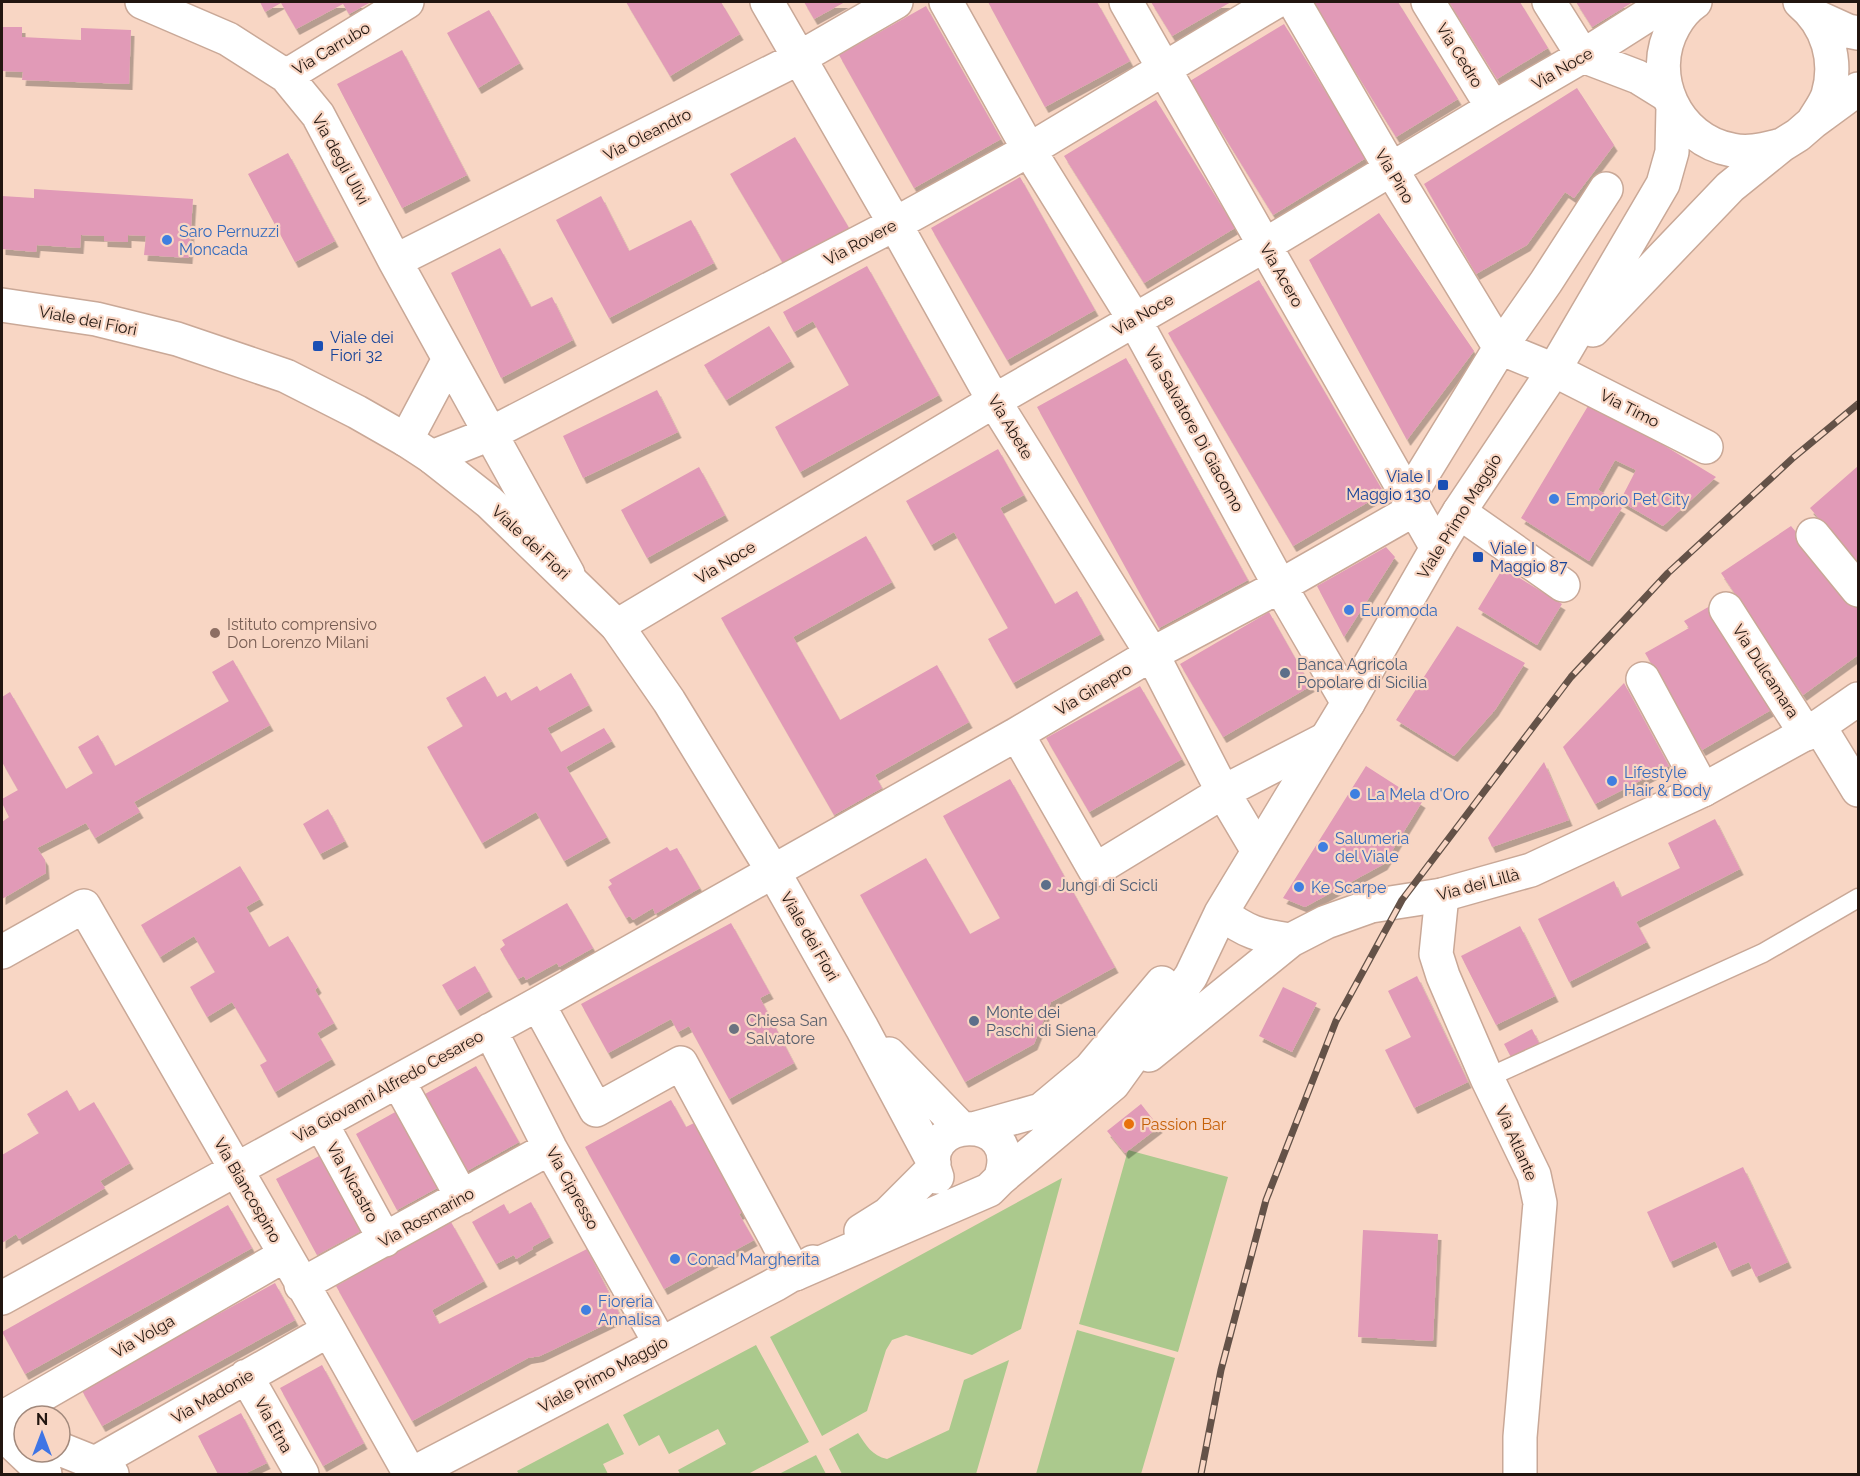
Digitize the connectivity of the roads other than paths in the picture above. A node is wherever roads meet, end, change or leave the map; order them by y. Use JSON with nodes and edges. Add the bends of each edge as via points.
{"nodes":[{"id":1,"x":142,"y":2,"type":"edge"},
{"id":2,"x":407,"y":2,"type":"edge"},
{"id":3,"x":766,"y":2,"type":"edge"},
{"id":4,"x":896,"y":2,"type":"edge"},
{"id":5,"x":946,"y":2,"type":"edge"},
{"id":6,"x":1126,"y":2,"type":"edge"},
{"id":7,"x":1275,"y":2,"type":"edge"},
{"id":8,"x":1294,"y":2,"type":"edge"},
{"id":9,"x":1428,"y":2,"type":"edge"},
{"id":10,"x":1549,"y":2,"type":"edge"},
{"id":11,"x":1687,"y":2,"type":"edge"},
{"id":12,"x":1810,"y":8,"type":"edge"},
{"id":13,"x":1858,"y":33,"type":"edge"},
{"id":14,"x":1583,"y":56,"type":"junction"},
{"id":15,"x":799,"y":58,"type":"junction"},
{"id":16,"x":1164,"y":69,"type":"junction"},
{"id":17,"x":286,"y":75,"type":"junction"},
{"id":18,"x":1858,"y":88,"type":"edge"},
{"id":19,"x":1670,"y":101,"type":"junction"},
{"id":20,"x":1493,"y":108,"type":"junction"},
{"id":21,"x":1813,"y":122,"type":"junction"},
{"id":22,"x":1782,"y":145,"type":"junction"},
{"id":23,"x":1029,"y":150,"type":"junction"},
{"id":24,"x":1391,"y":169,"type":"junction"},
{"id":25,"x":1606,"y":189,"type":"dead end"},
{"id":26,"x":895,"y":224,"type":"junction"},
{"id":27,"x":1265,"y":245,"type":"junction"},
{"id":28,"x":395,"y":261,"type":"junction"},
{"id":29,"x":2,"y":305,"type":"edge"},
{"id":30,"x":1134,"y":319,"type":"junction"},
{"id":31,"x":1500,"y":348,"type":"junction"},
{"id":32,"x":449,"y":359,"type":"junction"},
{"id":33,"x":1554,"y":370,"type":"junction"},
{"id":34,"x":994,"y":401,"type":"junction"},
{"id":35,"x":490,"y":434,"type":"junction"},
{"id":36,"x":1706,"y":447,"type":"dead end"},
{"id":37,"x":419,"y":448,"type":"junction"},
{"id":38,"x":1411,"y":503,"type":"junction"},
{"id":39,"x":1459,"y":512,"type":"junction"},
{"id":40,"x":1813,"y":535,"type":"dead end"},
{"id":41,"x":1437,"y":548,"type":"junction"},
{"id":42,"x":572,"y":580,"type":"junction"},
{"id":43,"x":1563,"y":585,"type":"dead end"},
{"id":44,"x":1280,"y":586,"type":"junction"},
{"id":45,"x":1858,"y":590,"type":"edge"},
{"id":46,"x":1726,"y":609,"type":"dead end"},
{"id":47,"x":617,"y":626,"type":"junction"},
{"id":48,"x":1152,"y":654,"type":"junction"},
{"id":49,"x":1643,"y":679,"type":"dead end"},
{"id":50,"x":1858,"y":699,"type":"edge"},
{"id":51,"x":1348,"y":703,"type":"junction"},
{"id":52,"x":1812,"y":730,"type":"junction"},
{"id":53,"x":1017,"y":734,"type":"junction"},
{"id":54,"x":1326,"y":739,"type":"junction"},
{"id":55,"x":1703,"y":790,"type":"junction"},
{"id":56,"x":1858,"y":790,"type":"edge"},
{"id":57,"x":1223,"y":792,"type":"junction"},
{"id":58,"x":1258,"y":851,"type":"junction"},
{"id":59,"x":773,"y":871,"type":"junction"},
{"id":60,"x":1442,"y":895,"type":"junction"},
{"id":61,"x":1858,"y":898,"type":"edge"},
{"id":62,"x":1221,"y":913,"type":"junction"},
{"id":63,"x":1291,"y":940,"type":"junction"},
{"id":64,"x":2,"y":952,"type":"edge"},
{"id":65,"x":538,"y":1004,"type":"junction"},
{"id":66,"x":862,"y":1028,"type":"junction"},
{"id":67,"x":490,"y":1030,"type":"junction"},
{"id":68,"x":1488,"y":1078,"type":"junction"},
{"id":69,"x":398,"y":1081,"type":"junction"},
{"id":70,"x":1113,"y":1084,"type":"junction"},
{"id":71,"x":321,"y":1123,"type":"junction"},
{"id":72,"x":969,"y":1128,"type":"junction"},
{"id":73,"x":550,"y":1148,"type":"junction"},
{"id":74,"x":934,"y":1165,"type":"junction"},
{"id":75,"x":236,"y":1170,"type":"junction"},
{"id":76,"x":988,"y":1188,"type":"junction"},
{"id":77,"x":462,"y":1197,"type":"junction"},
{"id":78,"x":385,"y":1240,"type":"junction"},
{"id":79,"x":285,"y":1255,"type":"junction"},
{"id":80,"x":795,"y":1274,"type":"junction"},
{"id":81,"x":301,"y":1285,"type":"junction"},
{"id":82,"x":2,"y":1298,"type":"edge"},
{"id":83,"x":329,"y":1330,"type":"junction"},
{"id":84,"x":660,"y":1343,"type":"junction"},
{"id":85,"x":246,"y":1376,"type":"junction"},
{"id":86,"x":2,"y":1418,"type":"edge"},
{"id":87,"x":2,"y":1433,"type":"edge"},
{"id":88,"x":2,"y":1439,"type":"edge"},
{"id":89,"x":72,"y":1454,"type":"edge"},
{"id":90,"x":104,"y":1469,"type":"edge"},
{"id":91,"x":24,"y":1474,"type":"edge"},
{"id":92,"x":45,"y":1474,"type":"edge"},
{"id":93,"x":302,"y":1474,"type":"edge"},
{"id":94,"x":411,"y":1474,"type":"edge"},
{"id":95,"x":1520,"y":1474,"type":"edge"}],
"edges":[{"from":1,"to":17,"type":"street","name":"Via degli Ulivi","via":[[228,39]]},
{"from":2,"to":17,"type":"street","name":"Via Carrubo"},
{"from":3,"to":15,"type":"street","name":"Via Abete"},
{"from":4,"to":15,"type":"street","name":"Via Oleandro"},
{"from":5,"to":23,"type":"street","name":"Via Salvatore Di Giacomo"},
{"from":6,"to":16,"type":"street","name":"Via Acero"},
{"from":7,"to":16,"type":"street","name":"Via Rovere"},
{"from":8,"to":24,"type":"street","name":"Via Pino"},
{"from":9,"to":20,"type":"street","name":"Via Cedro"},
{"from":10,"to":14,"type":"street"},
{"from":11,"to":14,"type":"street","name":"Via Noce"},
{"from":11,"to":19,"type":"street","via":[[1664,55],[1663,75]]},
{"from":12,"to":13,"type":"street"},
{"from":12,"to":21,"type":"street","via":[[1828,41],[1833,69],[1827,97]]},
{"from":14,"to":19,"type":"street","via":[[1638,77]]},
{"from":14,"to":20,"type":"street","name":"Via Noce"},
{"from":15,"to":26,"type":"street","name":"Via Abete"},
{"from":15,"to":28,"type":"street","name":"Via Oleandro"},
{"from":16,"to":23,"type":"street","name":"Via Rovere"},
{"from":16,"to":27,"type":"street","name":"Via Acero"},
{"from":17,"to":28,"type":"street","name":"Via degli Ulivi","via":[[318,115]]},
{"from":18,"to":21,"type":"street"},
{"from":19,"to":22,"type":"street","via":[[1688,127],[1708,142],[1732,150],[1757,152]]},
{"from":19,"to":33,"type":"street","via":[[1672,152],[1663,184]]},
{"from":20,"to":24,"type":"street","name":"Via Noce"},
{"from":21,"to":22,"type":"street"},
{"from":22,"to":33,"type":"street","via":[[1730,187]]},
{"from":23,"to":26,"type":"street","name":"Via Rovere"},
{"from":23,"to":30,"type":"street","name":"Via Salvatore Di Giacomo"},
{"from":24,"to":27,"type":"street","name":"Via Noce"},
{"from":24,"to":31,"type":"street","name":"Via Pino"},
{"from":25,"to":31,"type":"street"},
{"from":26,"to":34,"type":"street","name":"Via Abete"},
{"from":26,"to":35,"type":"street","name":"Via Rovere"},
{"from":27,"to":30,"type":"street","name":"Via Noce"},
{"from":27,"to":38,"type":"street","name":"Via Acero"},
{"from":28,"to":32,"type":"street","name":"Via degli Ulivi"},
{"from":29,"to":37,"type":"street","name":"Viale dei Fiori","via":[[96,319],[177,339],[286,376]]},
{"from":30,"to":34,"type":"street","name":"Via Noce"},
{"from":30,"to":44,"type":"street","name":"Via Salvatore Di Giacomo"},
{"from":31,"to":33,"type":"street","name":"Via Timo"},
{"from":31,"to":38,"type":"street"},
{"from":32,"to":35,"type":"street","name":"Via degli Ulivi"},
{"from":32,"to":37,"type":"street"},
{"from":33,"to":36,"type":"street","name":"Via Timo"},
{"from":33,"to":39,"type":"street","name":"Viale Primo Maggio"},
{"from":34,"to":47,"type":"street","name":"Via Noce"},
{"from":34,"to":48,"type":"street","name":"Via Abete"},
{"from":35,"to":37,"type":"street","name":"Via Rovere"},
{"from":35,"to":42,"type":"street","name":"Via degli Ulivi"},
{"from":37,"to":42,"type":"street","name":"Viale dei Fiori","via":[[489,502]]},
{"from":38,"to":41,"type":"street","name":"Via Acero"},
{"from":38,"to":44,"type":"street","name":"Via Ginepro"},
{"from":39,"to":41,"type":"street","name":"Viale Primo Maggio"},
{"from":39,"to":43,"type":"street"},
{"from":40,"to":45,"type":"street"},
{"from":41,"to":51,"type":"street","name":"Viale Primo Maggio"},
{"from":42,"to":47,"type":"street","name":"Viale dei Fiori"},
{"from":44,"to":48,"type":"street","name":"Via Ginepro"},
{"from":44,"to":51,"type":"street","name":"Via Salvatore Di Giacomo"},
{"from":46,"to":52,"type":"street","name":"Via Dulcamara"},
{"from":47,"to":59,"type":"street","name":"Viale dei Fiori","via":[[669,700]]},
{"from":48,"to":53,"type":"street","name":"Via Ginepro"},
{"from":48,"to":57,"type":"street","name":"Via Abete"},
{"from":49,"to":55,"type":"street"},
{"from":50,"to":52,"type":"street","name":"Via dei Lillà"},
{"from":51,"to":54,"type":"street","name":"Viale Primo Maggio"},
{"from":52,"to":55,"type":"street","name":"Via dei Lillà"},
{"from":52,"to":56,"type":"street","name":"Via Dulcamara"},
{"from":53,"to":57,"type":"street","via":[[1095,870]]},
{"from":53,"to":59,"type":"street","name":"Via Ginepro"},
{"from":54,"to":57,"type":"street"},
{"from":54,"to":58,"type":"street","name":"Viale Primo Maggio"},
{"from":55,"to":60,"type":"street","name":"Via dei Lillà","via":[[1531,870]]},
{"from":57,"to":58,"type":"street","name":"Via Abete"},
{"from":58,"to":62,"type":"street","name":"Viale Primo Maggio"},
{"from":59,"to":65,"type":"street","name":"Via Giovanni Alfredo Cesareo"},
{"from":59,"to":66,"type":"street","name":"Viale dei Fiori"},
{"from":60,"to":63,"type":"street","name":"Via dei Lillà","via":[[1371,906]]},
{"from":60,"to":68,"type":"street","name":"Via Atlante","via":[[1436,954]]},
{"from":61,"to":68,"type":"lane","via":[[1763,953]]},
{"from":62,"to":63,"type":"street","via":[[1239,927],[1261,936]]},
{"from":62,"to":70,"type":"street","via":[[1191,976]]},
{"from":62,"to":72,"type":"street","via":[[1090,1069],[1041,1110]]},
{"from":63,"to":70,"type":"street","name":"Via dei Lillà"},
{"from":64,"to":75,"type":"street","name":"Via Biancospino","via":[[84,906]]},
{"from":65,"to":67,"type":"street","name":"Via Giovanni Alfredo Cesareo"},
{"from":65,"to":80,"type":"street","via":[[596,1110],[681,1064]]},
{"from":66,"to":72,"type":"street"},
{"from":66,"to":74,"type":"street"},
{"from":67,"to":69,"type":"street","name":"Via Giovanni Alfredo Cesareo"},
{"from":67,"to":73,"type":"street","name":"Via Cipresso"},
{"from":68,"to":95,"type":"street","name":"Via Atlante","via":[[1534,1175],[1540,1203]]},
{"from":69,"to":71,"type":"street","name":"Via Giovanni Alfredo Cesareo"},
{"from":69,"to":77,"type":"street"},
{"from":70,"to":76,"type":"street"},
{"from":71,"to":75,"type":"street","name":"Via Giovanni Alfredo Cesareo"},
{"from":71,"to":78,"type":"street","name":"Via Nicastro"},
{"from":72,"to":74,"type":"street","via":[[941,1141]]},
{"from":72,"to":76,"type":"street","via":[[991,1135],[1001,1148],[1004,1163]]},
{"from":73,"to":77,"type":"street","name":"Via Rosmarino"},
{"from":73,"to":84,"type":"street","name":"Via Cipresso"},
{"from":74,"to":76,"type":"street","via":[[939,1180],[949,1191],[961,1196]]},
{"from":74,"to":80,"type":"street","via":[[888,1214]]},
{"from":75,"to":79,"type":"street","name":"Via Biancospino"},
{"from":75,"to":82,"type":"street","name":"Via Giovanni Alfredo Cesareo"},
{"from":76,"to":80,"type":"street"},
{"from":77,"to":78,"type":"street","name":"Via Rosmarino"},
{"from":78,"to":81,"type":"street","name":"Via Rosmarino"},
{"from":79,"to":81,"type":"street","name":"Via Biancospino"},
{"from":79,"to":86,"type":"street","name":"Via Volga"},
{"from":80,"to":84,"type":"street","name":"Viale Primo Maggio"},
{"from":81,"to":83,"type":"street","name":"Via Biancospino"},
{"from":83,"to":85,"type":"street","name":"Via Madonie"},
{"from":83,"to":94,"type":"street","name":"Via Biancospino"},
{"from":84,"to":94,"type":"street","name":"Viale Primo Maggio"},
{"from":85,"to":90,"type":"street","name":"Via Madonie"},
{"from":85,"to":93,"type":"street","name":"Via Etna"},
{"from":87,"to":92,"type":"street"},
{"from":88,"to":91,"type":"street"},
{"from":89,"to":90,"type":"street"}]}
